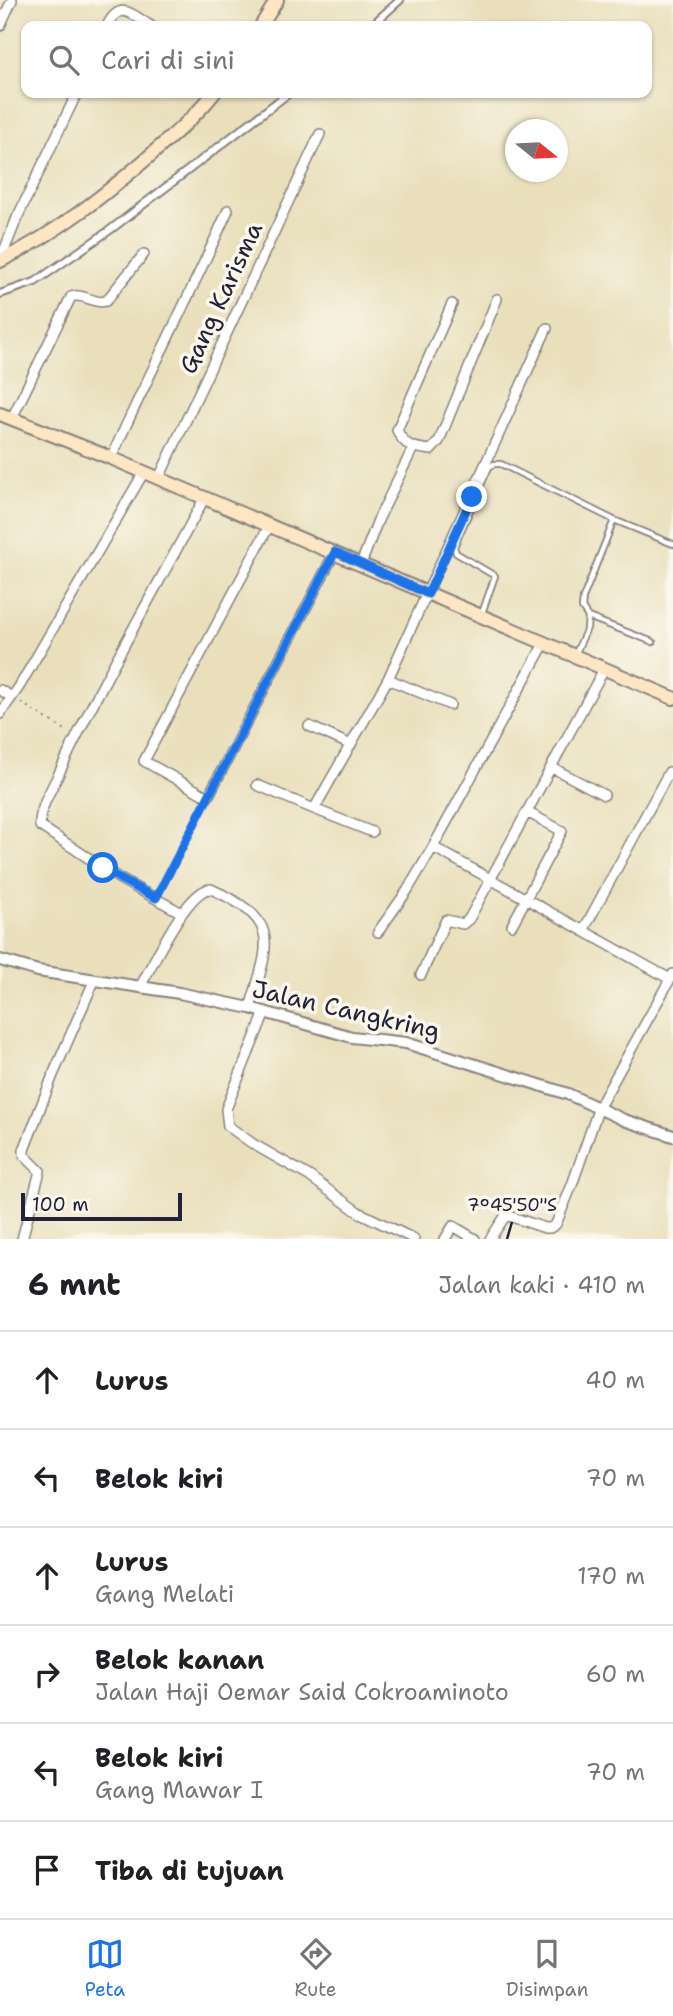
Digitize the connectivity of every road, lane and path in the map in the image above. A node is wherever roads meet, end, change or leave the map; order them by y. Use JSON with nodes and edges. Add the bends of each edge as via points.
{"nodes":[{"id":1,"x":12,"y":0,"type":"edge"},
{"id":2,"x":277,"y":0,"type":"edge"},
{"id":3,"x":400,"y":0,"type":"edge"},
{"id":4,"x":110,"y":21,"type":"edge"},
{"id":5,"x":143,"y":21,"type":"edge"},
{"id":6,"x":264,"y":21,"type":"edge"},
{"id":7,"x":377,"y":21,"type":"edge"},
{"id":8,"x":0,"y":26,"type":"edge"},
{"id":9,"x":75,"y":98,"type":"edge"},
{"id":10,"x":209,"y":98,"type":"edge"},
{"id":11,"x":283,"y":98,"type":"edge"},
{"id":12,"x":320,"y":134,"type":"dead end"},
{"id":13,"x":228,"y":211,"type":"dead end"},
{"id":14,"x":144,"y":254,"type":"dead end"},
{"id":15,"x":0,"y":261,"type":"edge"},
{"id":16,"x":0,"y":295,"type":"edge"},
{"id":17,"x":497,"y":299,"type":"dead end"},
{"id":18,"x":452,"y":304,"type":"dead end"},
{"id":19,"x":547,"y":328,"type":"dead end"},
{"id":20,"x":6,"y":416,"type":"edge"},
{"id":21,"x":413,"y":448,"type":"junction"},
{"id":22,"x":111,"y":458,"type":"junction"},
{"id":23,"x":144,"y":472,"type":"junction"},
{"id":24,"x":159,"y":478,"type":"junction"},
{"id":25,"x":205,"y":497,"type":"junction"},
{"id":26,"x":614,"y":520,"type":"junction"},
{"id":27,"x":269,"y":526,"type":"junction"},
{"id":28,"x":673,"y":544,"type":"edge"},
{"id":29,"x":335,"y":552,"type":"junction"},
{"id":30,"x":361,"y":564,"type":"junction"},
{"id":31,"x":428,"y":594,"type":"junction"},
{"id":32,"x":481,"y":616,"type":"junction"},
{"id":33,"x":589,"y":617,"type":"junction"},
{"id":34,"x":545,"y":642,"type":"junction"},
{"id":35,"x":653,"y":642,"type":"dead end"},
{"id":36,"x":575,"y":655,"type":"junction"},
{"id":37,"x":604,"y":669,"type":"junction"},
{"id":38,"x":388,"y":679,"type":"junction"},
{"id":39,"x":0,"y":690,"type":"edge"},
{"id":40,"x":12,"y":697,"type":"junction"},
{"id":41,"x":673,"y":698,"type":"edge"},
{"id":42,"x":450,"y":705,"type":"dead end"},
{"id":43,"x":0,"y":714,"type":"edge"},
{"id":44,"x":309,"y":726,"type":"dead end"},
{"id":45,"x":77,"y":737,"type":"junction"},
{"id":46,"x":351,"y":745,"type":"junction"},
{"id":47,"x":551,"y":766,"type":"junction"},
{"id":48,"x":669,"y":772,"type":"dead end"},
{"id":49,"x":257,"y":785,"type":"dead end"},
{"id":50,"x":604,"y":795,"type":"dead end"},
{"id":51,"x":208,"y":797,"type":"junction"},
{"id":52,"x":314,"y":809,"type":"junction"},
{"id":53,"x":527,"y":812,"type":"junction"},
{"id":54,"x":372,"y":832,"type":"dead end"},
{"id":55,"x":433,"y":847,"type":"junction"},
{"id":56,"x":489,"y":880,"type":"junction"},
{"id":57,"x":156,"y":898,"type":"junction"},
{"id":58,"x":527,"y":898,"type":"junction"},
{"id":59,"x":182,"y":913,"type":"junction"},
{"id":60,"x":512,"y":925,"type":"dead end"},
{"id":61,"x":583,"y":931,"type":"junction"},
{"id":62,"x":378,"y":932,"type":"dead end"},
{"id":63,"x":0,"y":960,"type":"edge"},
{"id":64,"x":421,"y":975,"type":"dead end"},
{"id":65,"x":94,"y":981,"type":"junction"},
{"id":66,"x":671,"y":982,"type":"edge"},
{"id":67,"x":140,"y":987,"type":"junction"},
{"id":68,"x":250,"y":1008,"type":"junction"},
{"id":69,"x":265,"y":1012,"type":"junction"},
{"id":70,"x":599,"y":1107,"type":"junction"},
{"id":71,"x":673,"y":1136,"type":"edge"},
{"id":72,"x":22,"y":1239,"type":"edge"},
{"id":73,"x":414,"y":1239,"type":"edge"},
{"id":74,"x":445,"y":1239,"type":"edge"},
{"id":75,"x":475,"y":1239,"type":"edge"},
{"id":76,"x":490,"y":1239,"type":"edge"}],
"edges":[{"from":1,"to":8,"type":"street"},
{"from":2,"to":6,"type":"main road"},
{"from":3,"to":7,"type":"street"},
{"from":4,"to":5,"type":"street","via":[[117,10],[124,10]]},
{"from":9,"to":15,"type":"street"},
{"from":10,"to":15,"type":"main road","via":[[110,190],[55,230]]},
{"from":11,"to":16,"type":"street","via":[[36,282]]},
{"from":12,"to":24,"type":"street","name":"Gang Karisma"},
{"from":13,"to":22,"type":"street"},
{"from":14,"to":20,"type":"street","via":[[106,301],[71,297]]},
{"from":17,"to":21,"type":"street","via":[[439,441],[431,450]]},
{"from":18,"to":21,"type":"street","via":[[397,430]]},
{"from":19,"to":31,"type":"street"},
{"from":20,"to":22,"type":"main road"},
{"from":21,"to":30,"type":"street"},
{"from":22,"to":23,"type":"main road"},
{"from":23,"to":24,"type":"main road"},
{"from":23,"to":40,"type":"street"},
{"from":24,"to":25,"type":"main road"},
{"from":25,"to":27,"type":"main road"},
{"from":25,"to":45,"type":"street"},
{"from":26,"to":28,"type":"lane"},
{"from":26,"to":32,"type":"lane","via":[[500,464],[489,467],[454,547],[456,553],[495,576]]},
{"from":26,"to":33,"type":"lane","via":[[583,598],[582,608]]},
{"from":27,"to":29,"type":"main road"},
{"from":27,"to":51,"type":"street","via":[[144,761]]},
{"from":29,"to":30,"type":"main road"},
{"from":29,"to":51,"type":"street"},
{"from":30,"to":31,"type":"main road"},
{"from":31,"to":32,"type":"main road"},
{"from":31,"to":38,"type":"street"},
{"from":32,"to":34,"type":"main road"},
{"from":33,"to":35,"type":"lane"},
{"from":33,"to":36,"type":"lane"},
{"from":34,"to":36,"type":"main road"},
{"from":34,"to":55,"type":"street"},
{"from":36,"to":37,"type":"main road"},
{"from":37,"to":41,"type":"main road"},
{"from":37,"to":47,"type":"street"},
{"from":38,"to":42,"type":"street"},
{"from":38,"to":46,"type":"street"},
{"from":39,"to":40,"type":"street"},
{"from":40,"to":43,"type":"street"},
{"from":40,"to":45,"type":"path"},
{"from":44,"to":46,"type":"street"},
{"from":45,"to":57,"type":"street","via":[[43,810],[40,827]]},
{"from":46,"to":52,"type":"street"},
{"from":47,"to":50,"type":"street"},
{"from":47,"to":53,"type":"street"},
{"from":48,"to":61,"type":"street"},
{"from":49,"to":52,"type":"street"},
{"from":51,"to":57,"type":"path"},
{"from":52,"to":54,"type":"street"},
{"from":53,"to":56,"type":"street"},
{"from":53,"to":58,"type":"street","via":[[562,831]]},
{"from":55,"to":56,"type":"street"},
{"from":55,"to":62,"type":"street"},
{"from":56,"to":58,"type":"street"},
{"from":56,"to":64,"type":"street","via":[[466,924],[446,920]]},
{"from":57,"to":59,"type":"street"},
{"from":58,"to":60,"type":"street"},
{"from":58,"to":61,"type":"street"},
{"from":59,"to":67,"type":"street"},
{"from":59,"to":68,"type":"street","via":[[197,893],[211,889],[259,920],[266,950]]},
{"from":61,"to":66,"type":"street"},
{"from":63,"to":65,"type":"street","name":"Jalan Cangkring"},
{"from":65,"to":67,"type":"street","name":"Jalan Cangkring"},
{"from":65,"to":72,"type":"street","via":[[24,1150],[40,1171]]},
{"from":66,"to":70,"type":"street"},
{"from":67,"to":68,"type":"street","name":"Jalan Cangkring"},
{"from":68,"to":69,"type":"street","name":"Jalan Cangkring"},
{"from":69,"to":70,"type":"street","name":"Jalan Cangkring","via":[[352,1037],[405,1043]]},
{"from":69,"to":73,"type":"street","via":[[226,1109],[228,1126],[358,1212]]},
{"from":70,"to":71,"type":"street","name":"Jalan Cangkring"},
{"from":70,"to":76,"type":"street","via":[[556,1224],[545,1228],[506,1215]]},
{"from":74,"to":75,"type":"street","via":[[453,1226]]}]}
